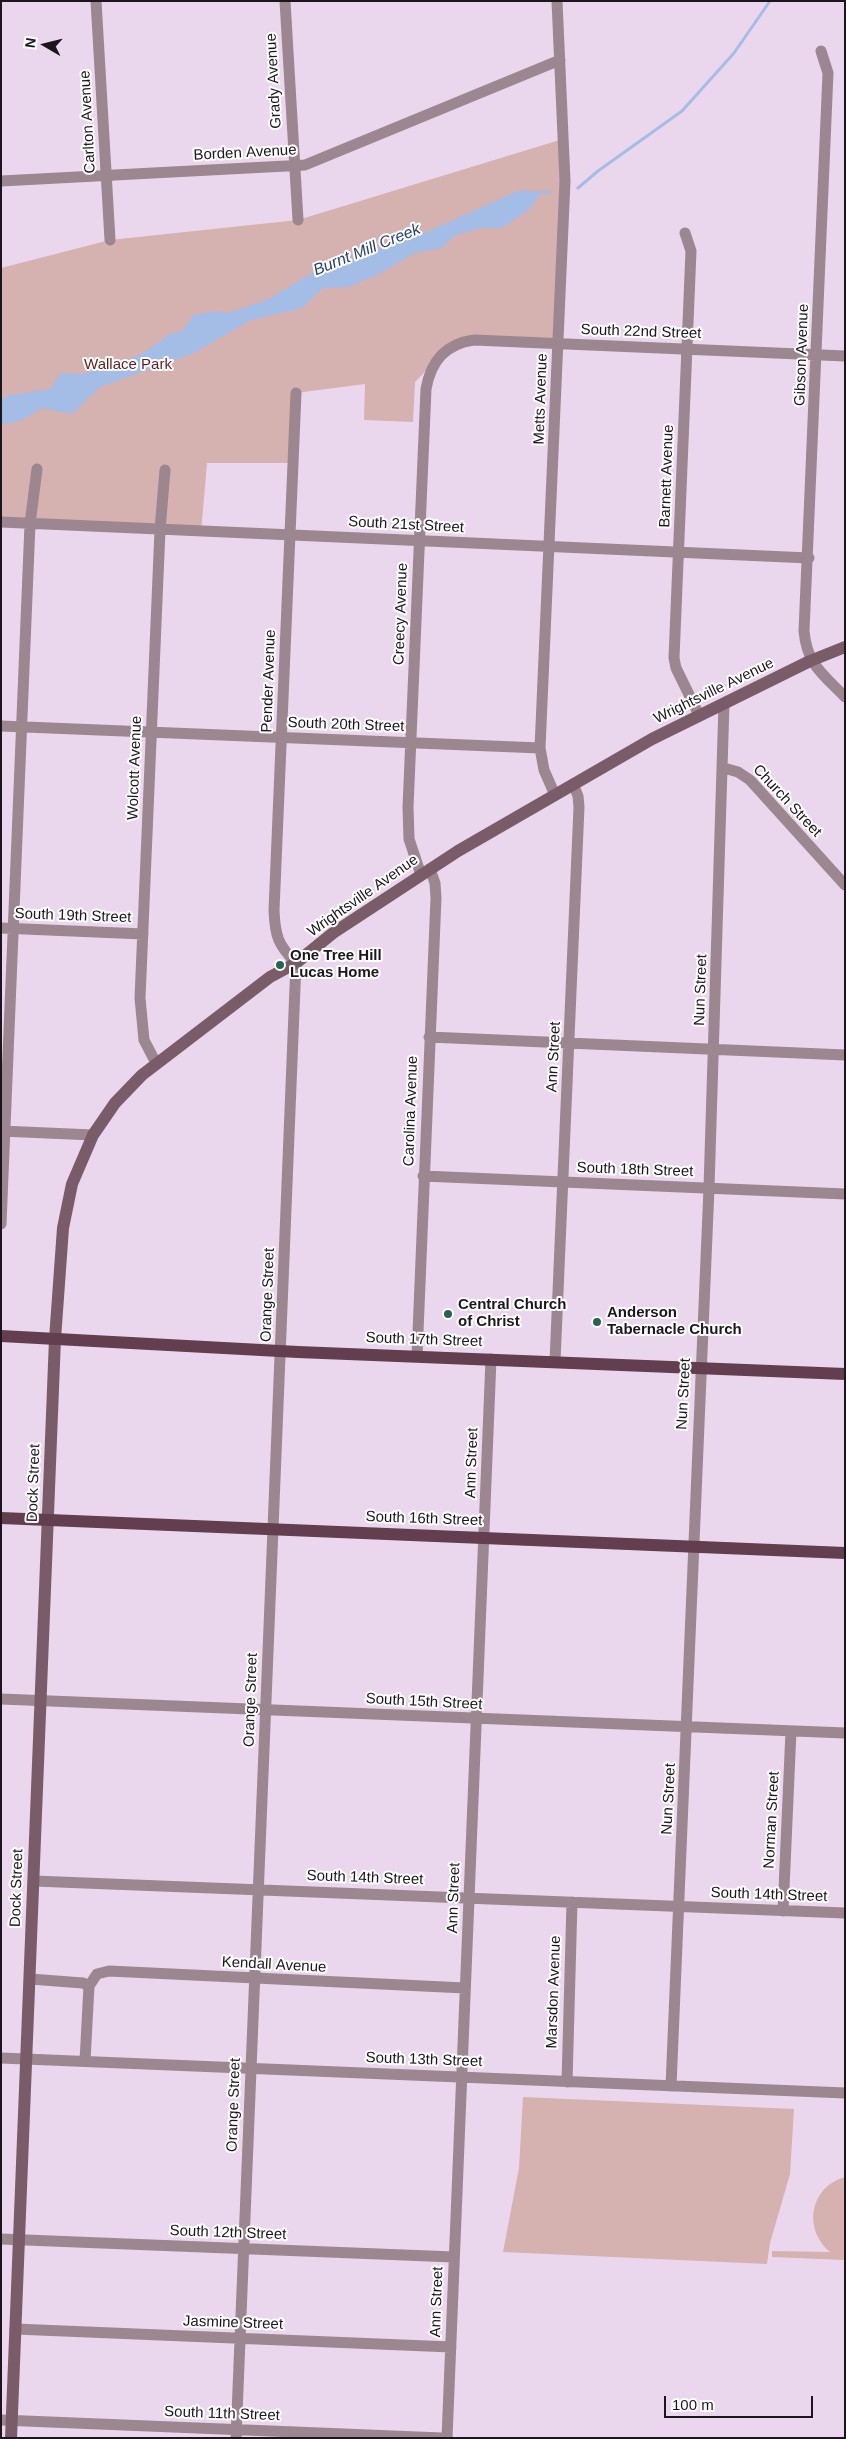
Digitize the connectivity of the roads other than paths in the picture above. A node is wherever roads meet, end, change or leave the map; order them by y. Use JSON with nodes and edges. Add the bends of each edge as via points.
{"nodes":[{"id":1,"x":96,"y":1,"type":"edge"},
{"id":2,"x":285,"y":1,"type":"edge"},
{"id":3,"x":557,"y":1,"type":"edge"},
{"id":4,"x":821,"y":51,"type":"dead end"},
{"id":5,"x":560,"y":60,"type":"junction"},
{"id":6,"x":293,"y":166,"type":"junction"},
{"id":7,"x":106,"y":176,"type":"junction"},
{"id":8,"x":1,"y":181,"type":"edge"},
{"id":9,"x":298,"y":220,"type":"dead end"},
{"id":10,"x":685,"y":233,"type":"dead end"},
{"id":11,"x":110,"y":240,"type":"dead end"},
{"id":12,"x":558,"y":344,"type":"junction"},
{"id":13,"x":687,"y":349,"type":"junction"},
{"id":14,"x":817,"y":355,"type":"junction"},
{"id":15,"x":439,"y":356,"type":"joint"},
{"id":16,"x":845,"y":356,"type":"edge"},
{"id":17,"x":296,"y":393,"type":"dead end"},
{"id":18,"x":37,"y":469,"type":"dead end"},
{"id":19,"x":166,"y":470,"type":"dead end"},
{"id":20,"x":1,"y":522,"type":"edge"},
{"id":21,"x":30,"y":524,"type":"junction"},
{"id":22,"x":160,"y":530,"type":"junction"},
{"id":23,"x":290,"y":535,"type":"junction"},
{"id":24,"x":419,"y":541,"type":"junction"},
{"id":25,"x":549,"y":547,"type":"junction"},
{"id":26,"x":679,"y":552,"type":"junction"},
{"id":27,"x":809,"y":558,"type":"junction"},
{"id":28,"x":845,"y":647,"type":"edge"},
{"id":29,"x":810,"y":661,"type":"junction"},
{"id":30,"x":845,"y":697,"type":"edge"},
{"id":31,"x":724,"y":704,"type":"junction"},
{"id":32,"x":699,"y":715,"type":"junction"},
{"id":33,"x":1,"y":726,"type":"edge"},
{"id":34,"x":22,"y":727,"type":"junction"},
{"id":35,"x":152,"y":732,"type":"junction"},
{"id":36,"x":282,"y":738,"type":"junction"},
{"id":37,"x":411,"y":743,"type":"junction"},
{"id":38,"x":540,"y":748,"type":"junction"},
{"id":39,"x":724,"y":768,"type":"junction"},
{"id":40,"x":573,"y":784,"type":"junction"},
{"id":41,"x":555,"y":795,"type":"junction"},
{"id":42,"x":425,"y":872,"type":"junction"},
{"id":43,"x":845,"y":886,"type":"edge"},
{"id":44,"x":1,"y":928,"type":"edge"},
{"id":45,"x":14,"y":929,"type":"junction"},
{"id":46,"x":143,"y":934,"type":"junction"},
{"id":47,"x":296,"y":963,"type":"junction"},
{"id":48,"x":429,"y":1037,"type":"junction"},
{"id":49,"x":570,"y":1043,"type":"junction"},
{"id":50,"x":714,"y":1049,"type":"junction"},
{"id":51,"x":845,"y":1055,"type":"edge"},
{"id":52,"x":156,"y":1063,"type":"junction"},
{"id":53,"x":3,"y":1131,"type":"edge"},
{"id":54,"x":93,"y":1135,"type":"junction"},
{"id":55,"x":423,"y":1176,"type":"junction"},
{"id":56,"x":564,"y":1182,"type":"junction"},
{"id":57,"x":709,"y":1188,"type":"junction"},
{"id":58,"x":845,"y":1194,"type":"edge"},
{"id":59,"x":1,"y":1224,"type":"edge"},
{"id":60,"x":1,"y":1336,"type":"edge"},
{"id":61,"x":56,"y":1339,"type":"junction"},
{"id":62,"x":281,"y":1351,"type":"junction"},
{"id":63,"x":416,"y":1356,"type":"junction"},
{"id":64,"x":491,"y":1359,"type":"junction"},
{"id":65,"x":555,"y":1361,"type":"junction"},
{"id":66,"x":701,"y":1368,"type":"junction"},
{"id":67,"x":845,"y":1374,"type":"edge"},
{"id":68,"x":1,"y":1518,"type":"edge"},
{"id":69,"x":49,"y":1520,"type":"junction"},
{"id":70,"x":273,"y":1529,"type":"junction"},
{"id":71,"x":484,"y":1537,"type":"junction"},
{"id":72,"x":694,"y":1547,"type":"junction"},
{"id":73,"x":845,"y":1553,"type":"edge"},
{"id":74,"x":1,"y":1699,"type":"edge"},
{"id":75,"x":41,"y":1701,"type":"junction"},
{"id":76,"x":266,"y":1710,"type":"junction"},
{"id":77,"x":476,"y":1720,"type":"junction"},
{"id":78,"x":687,"y":1727,"type":"junction"},
{"id":79,"x":791,"y":1731,"type":"junction"},
{"id":80,"x":845,"y":1733,"type":"edge"},
{"id":81,"x":34,"y":1881,"type":"junction"},
{"id":82,"x":258,"y":1889,"type":"junction"},
{"id":83,"x":469,"y":1898,"type":"junction"},
{"id":84,"x":572,"y":1902,"type":"junction"},
{"id":85,"x":679,"y":1906,"type":"junction"},
{"id":86,"x":783,"y":1911,"type":"junction"},
{"id":87,"x":845,"y":1913,"type":"edge"},
{"id":88,"x":30,"y":1979,"type":"junction"},
{"id":89,"x":254,"y":1979,"type":"junction"},
{"id":90,"x":89,"y":1986,"type":"junction"},
{"id":91,"x":465,"y":1988,"type":"junction"},
{"id":92,"x":1,"y":2058,"type":"edge"},
{"id":93,"x":27,"y":2059,"type":"junction"},
{"id":94,"x":85,"y":2061,"type":"junction"},
{"id":95,"x":251,"y":2069,"type":"junction"},
{"id":96,"x":462,"y":2077,"type":"junction"},
{"id":97,"x":567,"y":2082,"type":"junction"},
{"id":98,"x":672,"y":2086,"type":"junction"},
{"id":99,"x":845,"y":2093,"type":"edge"},
{"id":100,"x":1,"y":2239,"type":"edge"},
{"id":101,"x":19,"y":2240,"type":"junction"},
{"id":102,"x":244,"y":2250,"type":"junction"},
{"id":103,"x":454,"y":2257,"type":"junction"},
{"id":104,"x":15,"y":2329,"type":"junction"},
{"id":105,"x":240,"y":2338,"type":"junction"},
{"id":106,"x":450,"y":2347,"type":"junction"},
{"id":107,"x":7,"y":2420,"type":"edge"},
{"id":108,"x":236,"y":2434,"type":"edge"},
{"id":109,"x":11,"y":2438,"type":"edge"},
{"id":110,"x":442,"y":2438,"type":"edge"},
{"id":111,"x":447,"y":2438,"type":"edge"}],
"edges":[{"from":1,"to":7,"type":"street","name":"Carlton Avenue"},
{"from":2,"to":6,"type":"street","name":"Grady Avenue"},
{"from":3,"to":5,"type":"street","name":"Metts Avenue"},
{"from":4,"to":14,"type":"street","name":"Gibson Avenue","via":[[828,72]]},
{"from":5,"to":6,"type":"street","name":"Borden Avenue","via":[[305,165]]},
{"from":5,"to":12,"type":"street","name":"Metts Avenue","via":[[565,181]]},
{"from":6,"to":7,"type":"street","name":"Borden Avenue"},
{"from":6,"to":9,"type":"street","name":"Grady Avenue"},
{"from":7,"to":8,"type":"street","name":"Borden Avenue"},
{"from":7,"to":11,"type":"street","name":"Carlton Avenue"},
{"from":10,"to":13,"type":"street","name":"Barnett Avenue","via":[[691,251]]},
{"from":12,"to":13,"type":"street","name":"South 22nd Street"},
{"from":12,"to":15,"type":"street","name":"South 22nd Street","via":[[474,340],[454,345]]},
{"from":12,"to":25,"type":"street","name":"Metts Avenue"},
{"from":13,"to":14,"type":"street","name":"South 22nd Street"},
{"from":13,"to":26,"type":"street","name":"Barnett Avenue"},
{"from":14,"to":16,"type":"street","name":"South 22nd Street"},
{"from":14,"to":27,"type":"street","name":"Gibson Avenue"},
{"from":15,"to":24,"type":"street","name":"Creecy Avenue","via":[[432,366],[426,389]]},
{"from":17,"to":23,"type":"street","name":"Pender Avenue"},
{"from":18,"to":21,"type":"street"},
{"from":19,"to":22,"type":"street","name":"Wolcott Avenue"},
{"from":20,"to":21,"type":"street","name":"South 21st Street"},
{"from":21,"to":22,"type":"street","name":"South 21st Street"},
{"from":21,"to":34,"type":"street"},
{"from":22,"to":23,"type":"street","name":"South 21st Street"},
{"from":22,"to":35,"type":"street","name":"Wolcott Avenue"},
{"from":23,"to":24,"type":"street","name":"South 21st Street"},
{"from":23,"to":36,"type":"street","name":"Pender Avenue"},
{"from":24,"to":25,"type":"street","name":"South 21st Street"},
{"from":24,"to":37,"type":"street","name":"Creecy Avenue"},
{"from":25,"to":26,"type":"street","name":"South 21st Street"},
{"from":25,"to":38,"type":"street","name":"Metts Avenue"},
{"from":26,"to":27,"type":"street","name":"South 21st Street"},
{"from":26,"to":32,"type":"street","name":"Barnett Avenue","via":[[675,663]]},
{"from":27,"to":29,"type":"street","name":"Gibson Avenue","via":[[804,631]]},
{"from":28,"to":29,"type":"street","name":"Wrightsville Avenue"},
{"from":29,"to":30,"type":"street"},
{"from":29,"to":31,"type":"street","name":"Wrightsville Avenue"},
{"from":31,"to":32,"type":"street","name":"Wrightsville Avenue"},
{"from":31,"to":39,"type":"street","name":"Nun Street"},
{"from":32,"to":40,"type":"street","name":"Wrightsville Avenue"},
{"from":33,"to":34,"type":"street","name":"South 20th Street"},
{"from":34,"to":35,"type":"street","name":"South 20th Street"},
{"from":34,"to":45,"type":"street"},
{"from":35,"to":36,"type":"street","name":"South 20th Street"},
{"from":35,"to":46,"type":"street","name":"Wolcott Avenue"},
{"from":36,"to":37,"type":"street","name":"South 20th Street"},
{"from":36,"to":47,"type":"street","name":"Pender Avenue","via":[[275,928],[281,948]]},
{"from":37,"to":38,"type":"street","name":"South 20th Street"},
{"from":37,"to":42,"type":"street","name":"Creecy Avenue","via":[[408,831],[412,855]]},
{"from":38,"to":41,"type":"street","name":"Metts Avenue","via":[[544,770]]},
{"from":39,"to":43,"type":"street","name":"Church Street","via":[[750,780]]},
{"from":39,"to":50,"type":"street","name":"Nun Street"},
{"from":40,"to":41,"type":"street","name":"Wrightsville Avenue"},
{"from":40,"to":49,"type":"street","name":"Ann Street","via":[[579,808]]},
{"from":41,"to":42,"type":"street","name":"Wrightsville Avenue"},
{"from":42,"to":47,"type":"street","name":"Wrightsville Avenue","via":[[333,933]]},
{"from":42,"to":48,"type":"street","name":"Carolina Avenue","via":[[435,883],[436,898]]},
{"from":44,"to":45,"type":"street","name":"South 19th Street"},
{"from":45,"to":46,"type":"street","name":"South 19th Street"},
{"from":45,"to":53,"type":"street"},
{"from":46,"to":52,"type":"street","name":"Wolcott Avenue","via":[[141,1024],[147,1049]]},
{"from":47,"to":52,"type":"street","name":"Wrightsville Avenue","via":[[270,977]]},
{"from":47,"to":62,"type":"street","name":"Orange Street"},
{"from":48,"to":49,"type":"street"},
{"from":48,"to":55,"type":"street","name":"Carolina Avenue"},
{"from":49,"to":50,"type":"street"},
{"from":49,"to":56,"type":"street","name":"Ann Street"},
{"from":50,"to":51,"type":"street"},
{"from":50,"to":57,"type":"street","name":"Nun Street"},
{"from":52,"to":54,"type":"street","name":"Wrightsville Avenue","via":[[121,1096]]},
{"from":53,"to":54,"type":"street"},
{"from":53,"to":59,"type":"street"},
{"from":54,"to":61,"type":"street","name":"Wrightsville Avenue","via":[[72,1184],[62,1228]]},
{"from":55,"to":56,"type":"street","name":"South 18th Street"},
{"from":55,"to":63,"type":"street","name":"Carolina Avenue"},
{"from":56,"to":57,"type":"street","name":"South 18th Street"},
{"from":56,"to":65,"type":"street","name":"Ann Street"},
{"from":57,"to":58,"type":"street","name":"South 18th Street"},
{"from":57,"to":66,"type":"street","name":"Nun Street"},
{"from":60,"to":61,"type":"main road","name":"South 17th Street"},
{"from":61,"to":62,"type":"main road","name":"South 17th Street"},
{"from":61,"to":69,"type":"street","name":"Dock Street"},
{"from":62,"to":63,"type":"main road","name":"South 17th Street"},
{"from":62,"to":70,"type":"street","name":"Orange Street"},
{"from":63,"to":64,"type":"main road","name":"South 17th Street"},
{"from":64,"to":65,"type":"main road","name":"South 17th Street"},
{"from":64,"to":71,"type":"street","name":"Ann Street"},
{"from":65,"to":66,"type":"main road","name":"South 17th Street"},
{"from":66,"to":67,"type":"main road","name":"South 17th Street"},
{"from":66,"to":72,"type":"street","name":"Nun Street"},
{"from":68,"to":69,"type":"main road","name":"South 16th Street"},
{"from":69,"to":70,"type":"main road","name":"South 16th Street"},
{"from":69,"to":75,"type":"street","name":"Dock Street"},
{"from":70,"to":71,"type":"main road","name":"South 16th Street"},
{"from":70,"to":76,"type":"street","name":"Orange Street"},
{"from":71,"to":72,"type":"main road","name":"South 16th Street"},
{"from":71,"to":77,"type":"street","name":"Ann Street"},
{"from":72,"to":73,"type":"main road","name":"South 16th Street"},
{"from":72,"to":78,"type":"street","name":"Nun Street"},
{"from":74,"to":75,"type":"street","name":"South 15th Street"},
{"from":75,"to":76,"type":"street","name":"South 15th Street"},
{"from":75,"to":81,"type":"street","name":"Dock Street"},
{"from":76,"to":77,"type":"street","name":"South 15th Street"},
{"from":76,"to":82,"type":"street","name":"Orange Street"},
{"from":77,"to":78,"type":"street","name":"South 15th Street"},
{"from":77,"to":83,"type":"street","name":"Ann Street"},
{"from":78,"to":79,"type":"street","name":"South 15th Street"},
{"from":78,"to":85,"type":"street","name":"Nun Street"},
{"from":79,"to":80,"type":"street","name":"South 15th Street"},
{"from":79,"to":86,"type":"street","name":"Norman Street"},
{"from":81,"to":82,"type":"street","name":"South 14th Street"},
{"from":81,"to":88,"type":"street","name":"Dock Street"},
{"from":82,"to":83,"type":"street","name":"South 14th Street"},
{"from":82,"to":89,"type":"street","name":"Orange Street"},
{"from":83,"to":84,"type":"street","name":"South 14th Street"},
{"from":83,"to":91,"type":"street","name":"Ann Street"},
{"from":84,"to":85,"type":"street","name":"South 14th Street"},
{"from":84,"to":97,"type":"street","name":"Marsdon Avenue"},
{"from":85,"to":86,"type":"street","name":"South 14th Street"},
{"from":85,"to":98,"type":"street","name":"Nun Street"},
{"from":86,"to":87,"type":"street","name":"South 14th Street"},
{"from":88,"to":90,"type":"street"},
{"from":88,"to":93,"type":"street","name":"Dock Street"},
{"from":89,"to":90,"type":"street","name":"Kendall Avenue","via":[[109,1971],[97,1974]]},
{"from":89,"to":91,"type":"street","name":"Kendall Avenue"},
{"from":89,"to":95,"type":"street","name":"Orange Street"},
{"from":90,"to":94,"type":"street"},
{"from":91,"to":96,"type":"street","name":"Ann Street"},
{"from":92,"to":93,"type":"street","name":"South 13th Street"},
{"from":93,"to":94,"type":"street","name":"South 13th Street"},
{"from":93,"to":101,"type":"street","name":"Dock Street"},
{"from":94,"to":95,"type":"street","name":"South 13th Street"},
{"from":95,"to":96,"type":"street","name":"South 13th Street"},
{"from":95,"to":102,"type":"street","name":"Orange Street"},
{"from":96,"to":97,"type":"street","name":"South 13th Street"},
{"from":96,"to":103,"type":"street","name":"Ann Street"},
{"from":97,"to":98,"type":"street","name":"South 13th Street"},
{"from":98,"to":99,"type":"street","name":"South 13th Street"},
{"from":100,"to":101,"type":"street","name":"South 12th Street"},
{"from":101,"to":102,"type":"street","name":"South 12th Street"},
{"from":101,"to":104,"type":"street","name":"Dock Street"},
{"from":102,"to":103,"type":"street","name":"South 12th Street"},
{"from":102,"to":105,"type":"street","name":"Orange Street"},
{"from":103,"to":106,"type":"street","name":"Ann Street"},
{"from":104,"to":105,"type":"street","name":"Jasmine Street"},
{"from":104,"to":107,"type":"street","name":"Dock Street"},
{"from":105,"to":106,"type":"street","name":"Jasmine Street"},
{"from":105,"to":108,"type":"street","name":"Orange Street"},
{"from":106,"to":111,"type":"street","name":"Ann Street"},
{"from":107,"to":108,"type":"street","name":"South 11th Street"},
{"from":107,"to":109,"type":"street","name":"Dock Street"},
{"from":108,"to":110,"type":"street","name":"South 11th Street"}]}
